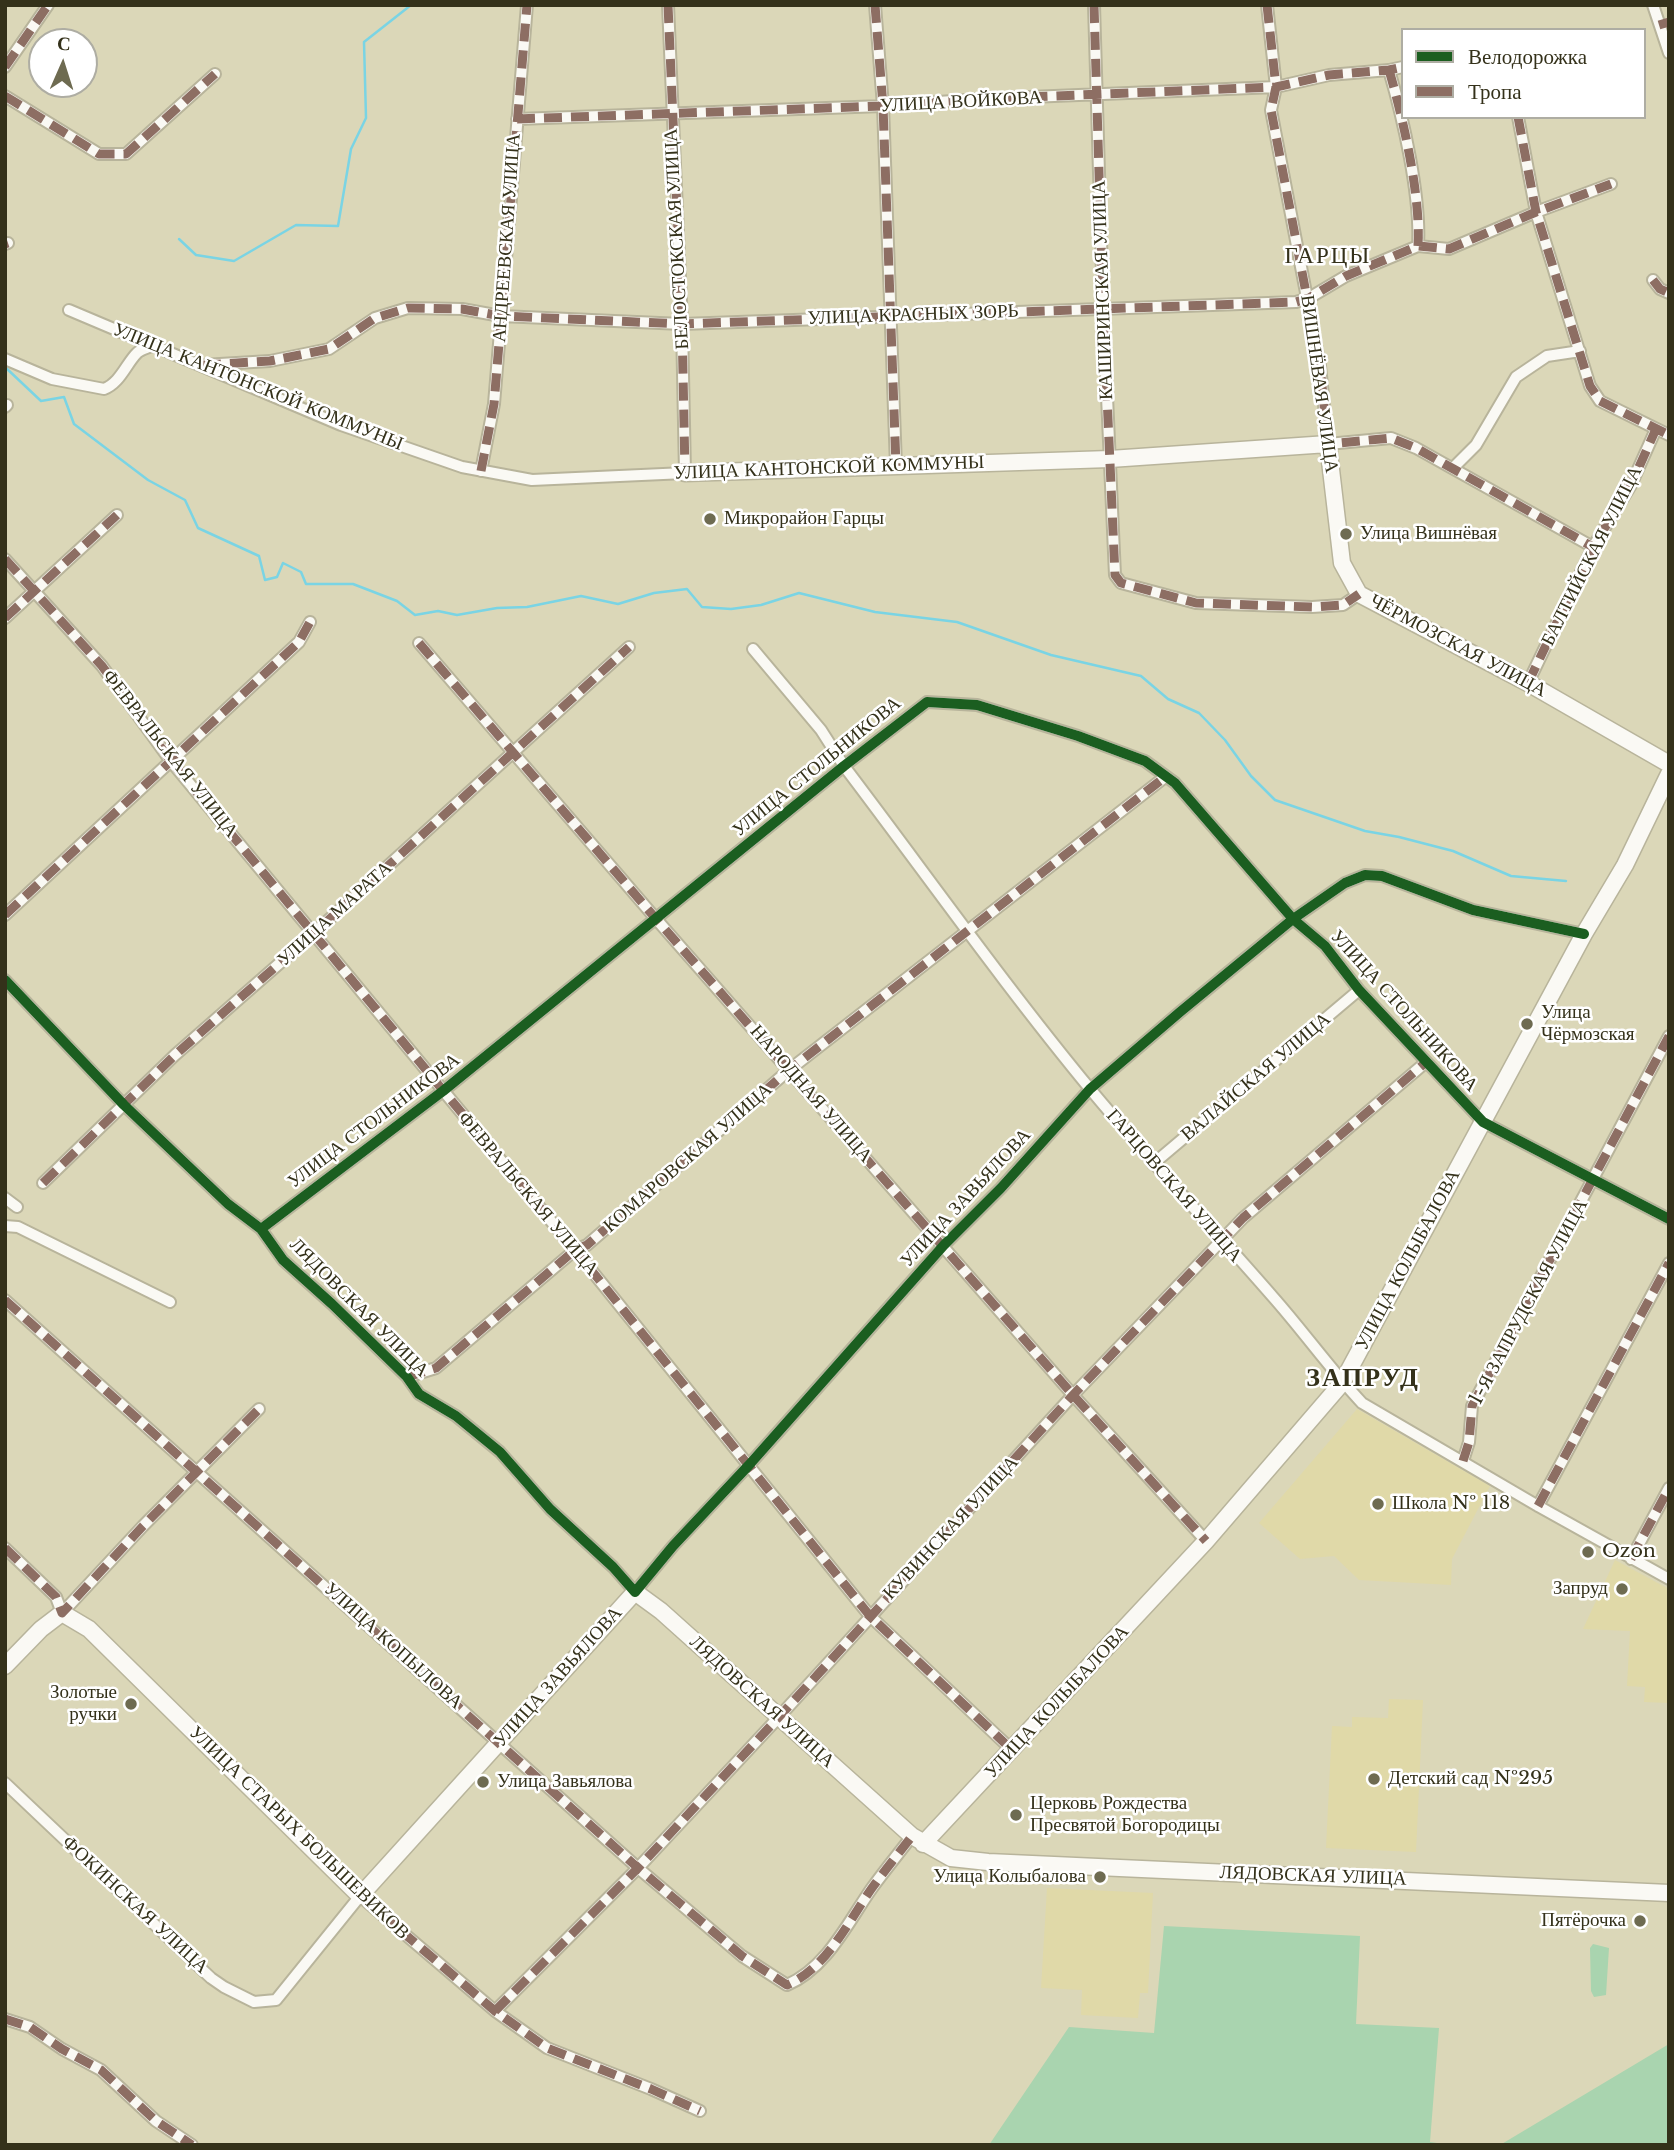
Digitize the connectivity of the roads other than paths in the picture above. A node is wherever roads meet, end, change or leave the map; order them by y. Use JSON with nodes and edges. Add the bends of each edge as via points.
{"nodes":[{"id":1,"x":48,"y":5,"type":"edge"},
{"id":2,"x":527,"y":5,"type":"edge"},
{"id":3,"x":668,"y":5,"type":"edge"},
{"id":4,"x":875,"y":5,"type":"edge"},
{"id":5,"x":1094,"y":5,"type":"edge"},
{"id":6,"x":1267,"y":5,"type":"edge"},
{"id":7,"x":1653,"y":5,"type":"edge"},
{"id":8,"x":1664,"y":23,"type":"edge"},
{"id":9,"x":1669,"y":53,"type":"edge"},
{"id":10,"x":5,"y":66,"type":"edge"},
{"id":11,"x":1401,"y":67,"type":"edge"},
{"id":12,"x":1389,"y":70,"type":"junction"},
{"id":13,"x":215,"y":74,"type":"dead end"},
{"id":14,"x":1276,"y":87,"type":"junction"},
{"id":15,"x":1095,"y":94,"type":"junction"},
{"id":16,"x":5,"y":96,"type":"edge"},
{"id":17,"x":883,"y":106,"type":"junction"},
{"id":18,"x":671,"y":115,"type":"junction"},
{"id":19,"x":1401,"y":116,"type":"edge"},
{"id":20,"x":517,"y":119,"type":"junction"},
{"id":21,"x":1402,"y":119,"type":"edge"},
{"id":22,"x":1518,"y":119,"type":"edge"},
{"id":23,"x":1611,"y":184,"type":"dead end"},
{"id":24,"x":1535,"y":212,"type":"junction"},
{"id":25,"x":1418,"y":246,"type":"junction"},
{"id":26,"x":1653,"y":280,"type":"dead end"},
{"id":27,"x":1669,"y":293,"type":"edge"},
{"id":28,"x":1309,"y":298,"type":"junction"},
{"id":29,"x":1103,"y":307,"type":"junction"},
{"id":30,"x":69,"y":310,"type":"dead end"},
{"id":31,"x":891,"y":315,"type":"junction"},
{"id":32,"x":501,"y":316,"type":"junction"},
{"id":33,"x":682,"y":324,"type":"junction"},
{"id":34,"x":153,"y":345,"type":"junction"},
{"id":35,"x":1580,"y":351,"type":"junction"},
{"id":36,"x":5,"y":359,"type":"edge"},
{"id":37,"x":203,"y":365,"type":"junction"},
{"id":38,"x":1656,"y":429,"type":"junction"},
{"id":39,"x":1669,"y":435,"type":"edge"},
{"id":40,"x":1328,"y":444,"type":"junction"},
{"id":41,"x":1110,"y":459,"type":"junction"},
{"id":42,"x":896,"y":466,"type":"junction"},
{"id":43,"x":1453,"y":468,"type":"junction"},
{"id":44,"x":481,"y":471,"type":"junction"},
{"id":45,"x":685,"y":473,"type":"junction"},
{"id":46,"x":117,"y":516,"type":"dead end"},
{"id":47,"x":1593,"y":547,"type":"junction"},
{"id":48,"x":5,"y":559,"type":"edge"},
{"id":49,"x":1115,"y":575,"type":"joint"},
{"id":50,"x":35,"y":590,"type":"junction"},
{"id":51,"x":1359,"y":594,"type":"junction"},
{"id":52,"x":5,"y":618,"type":"edge"},
{"id":53,"x":310,"y":622,"type":"dead end"},
{"id":54,"x":419,"y":643,"type":"dead end"},
{"id":55,"x":629,"y":647,"type":"dead end"},
{"id":56,"x":753,"y":649,"type":"dead end"},
{"id":57,"x":1528,"y":683,"type":"junction"},
{"id":58,"x":513,"y":752,"type":"junction"},
{"id":59,"x":170,"y":760,"type":"junction"},
{"id":60,"x":1669,"y":764,"type":"edge"},
{"id":61,"x":844,"y":766,"type":"junction"},
{"id":62,"x":1669,"y":774,"type":"edge"},
{"id":63,"x":1165,"y":777,"type":"junction"},
{"id":64,"x":5,"y":915,"type":"edge"},
{"id":65,"x":1293,"y":919,"type":"junction"},
{"id":66,"x":657,"y":920,"type":"junction"},
{"id":67,"x":968,"y":929,"type":"junction"},
{"id":68,"x":313,"y":934,"type":"junction"},
{"id":69,"x":1584,"y":934,"type":"junction"},
{"id":70,"x":5,"y":980,"type":"edge"},
{"id":71,"x":1359,"y":990,"type":"junction"},
{"id":72,"x":1669,"y":1036,"type":"edge"},
{"id":73,"x":1425,"y":1063,"type":"junction"},
{"id":74,"x":789,"y":1070,"type":"junction"},
{"id":75,"x":1090,"y":1089,"type":"junction"},
{"id":76,"x":443,"y":1091,"type":"junction"},
{"id":77,"x":124,"y":1105,"type":"junction"},
{"id":78,"x":1483,"y":1122,"type":"junction"},
{"id":79,"x":1153,"y":1164,"type":"junction"},
{"id":80,"x":1593,"y":1179,"type":"junction"},
{"id":81,"x":43,"y":1183,"type":"dead end"},
{"id":82,"x":5,"y":1198,"type":"edge"},
{"id":83,"x":17,"y":1207,"type":"dead end"},
{"id":84,"x":1669,"y":1219,"type":"edge"},
{"id":85,"x":5,"y":1226,"type":"edge"},
{"id":86,"x":261,"y":1229,"type":"junction"},
{"id":87,"x":1222,"y":1240,"type":"junction"},
{"id":88,"x":943,"y":1245,"type":"junction"},
{"id":89,"x":575,"y":1250,"type":"junction"},
{"id":90,"x":1669,"y":1263,"type":"edge"},
{"id":91,"x":5,"y":1300,"type":"edge"},
{"id":92,"x":170,"y":1302,"type":"dead end"},
{"id":93,"x":407,"y":1377,"type":"junction"},
{"id":94,"x":1342,"y":1382,"type":"junction"},
{"id":95,"x":1073,"y":1395,"type":"junction"},
{"id":96,"x":259,"y":1409,"type":"dead end"},
{"id":97,"x":1463,"y":1461,"type":"junction"},
{"id":98,"x":749,"y":1465,"type":"junction"},
{"id":99,"x":198,"y":1471,"type":"junction"},
{"id":100,"x":1669,"y":1488,"type":"edge"},
{"id":101,"x":1538,"y":1506,"type":"junction"},
{"id":102,"x":1206,"y":1541,"type":"junction"},
{"id":103,"x":5,"y":1548,"type":"edge"},
{"id":104,"x":1631,"y":1559,"type":"junction"},
{"id":105,"x":1669,"y":1579,"type":"edge"},
{"id":106,"x":635,"y":1592,"type":"junction"},
{"id":107,"x":62,"y":1612,"type":"junction"},
{"id":108,"x":870,"y":1616,"type":"junction"},
{"id":109,"x":5,"y":1665,"type":"edge"},
{"id":110,"x":778,"y":1718,"type":"junction"},
{"id":111,"x":500,"y":1742,"type":"junction"},
{"id":112,"x":1012,"y":1750,"type":"junction"},
{"id":113,"x":5,"y":1783,"type":"edge"},
{"id":114,"x":918,"y":1840,"type":"junction"},
{"id":115,"x":638,"y":1868,"type":"junction"},
{"id":116,"x":1669,"y":1893,"type":"edge"},
{"id":117,"x":360,"y":1896,"type":"junction"},
{"id":118,"x":787,"y":1985,"type":"joint"},
{"id":119,"x":276,"y":2000,"type":"joint"},
{"id":120,"x":495,"y":2011,"type":"junction"},
{"id":121,"x":5,"y":2019,"type":"edge"},
{"id":122,"x":700,"y":2111,"type":"dead end"},
{"id":123,"x":192,"y":2145,"type":"edge"}],
"edges":[{"from":1,"to":10,"type":"street"},
{"from":2,"to":20,"type":"street","name":"АНДРЕЕВСКАЯ УЛИЦА"},
{"from":3,"to":18,"type":"street","name":"БЕЛОСТОКСКАЯ УЛИЦА"},
{"from":4,"to":17,"type":"street"},
{"from":5,"to":15,"type":"street","name":"КАШИРИНСКАЯ УЛИЦА"},
{"from":6,"to":14,"type":"street","name":"ВИШНЁВАЯ УЛИЦА"},
{"from":7,"to":8,"type":"street"},
{"from":8,"to":9,"type":"street"},
{"from":11,"to":12,"type":"street","name":"УЛИЦА ВОЙКОВА"},
{"from":12,"to":14,"type":"street","name":"УЛИЦА ВОЙКОВА","via":[[1329,75]]},
{"from":12,"to":19,"type":"street"},
{"from":13,"to":16,"type":"street","via":[[126,154],[99,154]]},
{"from":14,"to":15,"type":"street","name":"УЛИЦА ВОЙКОВА"},
{"from":14,"to":28,"type":"street","name":"ВИШНЁВАЯ УЛИЦА","via":[[1271,110]]},
{"from":15,"to":17,"type":"street","name":"УЛИЦА ВОЙКОВА"},
{"from":15,"to":29,"type":"street","name":"КАШИРИНСКАЯ УЛИЦА"},
{"from":17,"to":18,"type":"street","name":"УЛИЦА ВОЙКОВА"},
{"from":17,"to":31,"type":"street"},
{"from":18,"to":20,"type":"street","name":"УЛИЦА ВОЙКОВА"},
{"from":18,"to":33,"type":"street","name":"БЕЛОСТОКСКАЯ УЛИЦА"},
{"from":20,"to":32,"type":"street","name":"АНДРЕЕВСКАЯ УЛИЦА"},
{"from":21,"to":25,"type":"street","via":[[1419,226]]},
{"from":22,"to":24,"type":"street"},
{"from":23,"to":24,"type":"street","name":"УЛИЦА КРАСНЫХ ЗОРЬ"},
{"from":24,"to":25,"type":"street","name":"УЛИЦА КРАСНЫХ ЗОРЬ","via":[[1449,249]]},
{"from":24,"to":35,"type":"street"},
{"from":25,"to":28,"type":"street","name":"УЛИЦА КРАСНЫХ ЗОРЬ","via":[[1346,276]]},
{"from":26,"to":27,"type":"street"},
{"from":28,"to":29,"type":"street","name":"УЛИЦА КРАСНЫХ ЗОРЬ"},
{"from":28,"to":40,"type":"street","name":"ВИШНЁВАЯ УЛИЦА"},
{"from":29,"to":31,"type":"street","name":"УЛИЦА КРАСНЫХ ЗОРЬ"},
{"from":29,"to":41,"type":"street","name":"КАШИРИНСКАЯ УЛИЦА"},
{"from":30,"to":34,"type":"street","name":"УЛИЦА КАНТОНСКОЙ КОММУНЫ"},
{"from":31,"to":33,"type":"street","name":"УЛИЦА КРАСНЫХ ЗОРЬ"},
{"from":31,"to":42,"type":"street"},
{"from":32,"to":33,"type":"street","name":"УЛИЦА КРАСНЫХ ЗОРЬ"},
{"from":32,"to":37,"type":"street","name":"УЛИЦА КРАСНЫХ ЗОРЬ","via":[[462,309],[408,308],[375,318],[328,349],[270,361]]},
{"from":32,"to":44,"type":"street","name":"АНДРЕЕВСКАЯ УЛИЦА","via":[[494,404]]},
{"from":33,"to":45,"type":"street","name":"БЕЛОСТОКСКАЯ УЛИЦА"},
{"from":34,"to":36,"type":"street","via":[[138,351],[110,387],[104,388],[52,379]]},
{"from":34,"to":37,"type":"street","name":"УЛИЦА КАНТОНСКОЙ КОММУНЫ"},
{"from":35,"to":38,"type":"street","via":[[1590,386],[1601,401]]},
{"from":35,"to":43,"type":"street","via":[[1547,356],[1516,377],[1475,446]]},
{"from":37,"to":44,"type":"street","name":"УЛИЦА КАНТОНСКОЙ КОММУНЫ","via":[[341,425]]},
{"from":38,"to":39,"type":"street"},
{"from":38,"to":47,"type":"street","name":"БАЛТИЙСКАЯ УЛИЦА","via":[[1631,485]]},
{"from":40,"to":41,"type":"street","name":"УЛИЦА КАНТОНСКОЙ КОММУНЫ"},
{"from":40,"to":43,"type":"street","name":"УЛИЦА КАНТОНСКОЙ КОММУНЫ","via":[[1391,438]]},
{"from":40,"to":51,"type":"street","name":"ВИШНЁВАЯ УЛИЦА","via":[[1342,563]]},
{"from":41,"to":42,"type":"street","name":"УЛИЦА КАНТОНСКОЙ КОММУНЫ"},
{"from":41,"to":49,"type":"street","name":"КАШИРИНСКАЯ УЛИЦА"},
{"from":42,"to":45,"type":"street","name":"УЛИЦА КАНТОНСКОЙ КОММУНЫ"},
{"from":43,"to":47,"type":"street","name":"УЛИЦА КАНТОНСКОЙ КОММУНЫ"},
{"from":44,"to":45,"type":"street","name":"УЛИЦА КАНТОНСКОЙ КОММУНЫ","via":[[533,480]]},
{"from":46,"to":50,"type":"street"},
{"from":47,"to":57,"type":"street","name":"БАЛТИЙСКАЯ УЛИЦА"},
{"from":48,"to":50,"type":"street","name":"ФЕВРАЛЬСКАЯ УЛИЦА"},
{"from":49,"to":51,"type":"street","name":"ЧЁРМОЗСКАЯ УЛИЦА","via":[[1121,583],[1196,603],[1312,607],[1343,605]]},
{"from":50,"to":52,"type":"street"},
{"from":50,"to":59,"type":"street","name":"ФЕВРАЛЬСКАЯ УЛИЦА","via":[[102,666]]},
{"from":51,"to":57,"type":"street","name":"ЧЁРМОЗСКАЯ УЛИЦА"},
{"from":53,"to":59,"type":"street","via":[[299,642]]},
{"from":54,"to":58,"type":"street","name":"НАРОДНАЯ УЛИЦА"},
{"from":55,"to":58,"type":"street","name":"УЛИЦА МАРАТА"},
{"from":56,"to":61,"type":"street","name":"ГАРЦОВСКАЯ УЛИЦА","via":[[821,730]]},
{"from":57,"to":60,"type":"street","name":"ЧЁРМОЗСКАЯ УЛИЦА"},
{"from":58,"to":66,"type":"street","name":"НАРОДНАЯ УЛИЦА"},
{"from":58,"to":68,"type":"street","name":"УЛИЦА МАРАТА"},
{"from":59,"to":64,"type":"street"},
{"from":59,"to":68,"type":"street","name":"ФЕВРАЛЬСКАЯ УЛИЦА"},
{"from":61,"to":63,"type":"street","name":"УЛИЦА СТОЛЬНИКОВА","via":[[927,702],[976,705],[1078,736],[1144,761]]},
{"from":61,"to":66,"type":"street","name":"УЛИЦА СТОЛЬНИКОВА"},
{"from":61,"to":67,"type":"street","name":"ГАРЦОВСКАЯ УЛИЦА"},
{"from":62,"to":69,"type":"street","name":"УЛИЦА КОЛЫБАЛОВА","via":[[1625,865]]},
{"from":63,"to":65,"type":"street","name":"УЛИЦА СТОЛЬНИКОВА"},
{"from":63,"to":67,"type":"street","name":"КОМАРОВСКАЯ УЛИЦА"},
{"from":65,"to":69,"type":"street","name":"УЛИЦА ЗАВЬЯЛОВА","via":[[1345,883],[1365,875],[1382,876],[1473,910]]},
{"from":65,"to":71,"type":"street","name":"УЛИЦА СТОЛЬНИКОВА","via":[[1325,946]]},
{"from":65,"to":75,"type":"street","name":"УЛИЦА ЗАВЬЯЛОВА"},
{"from":66,"to":74,"type":"street","name":"НАРОДНАЯ УЛИЦА"},
{"from":66,"to":76,"type":"street","name":"УЛИЦА СТОЛЬНИКОВА"},
{"from":67,"to":74,"type":"street","name":"КОМАРОВСКАЯ УЛИЦА"},
{"from":67,"to":75,"type":"street","name":"ГАРЦОВСКАЯ УЛИЦА"},
{"from":68,"to":76,"type":"street","name":"ФЕВРАЛЬСКАЯ УЛИЦА"},
{"from":68,"to":77,"type":"street","name":"УЛИЦА МАРАТА"},
{"from":69,"to":78,"type":"street","name":"УЛИЦА КОЛЫБАЛОВА"},
{"from":70,"to":77,"type":"street","name":"ЛЯДОВСКАЯ УЛИЦА"},
{"from":71,"to":73,"type":"street","name":"УЛИЦА СТОЛЬНИКОВА"},
{"from":71,"to":79,"type":"street","name":"ВАЛАЙСКАЯ УЛИЦА"},
{"from":72,"to":80,"type":"street","name":"1-Я ЗАПРУДСКАЯ УЛИЦА"},
{"from":73,"to":78,"type":"street","name":"УЛИЦА СТОЛЬНИКОВА"},
{"from":73,"to":87,"type":"street","name":"КУВИНСКАЯ УЛИЦА"},
{"from":74,"to":88,"type":"street","name":"НАРОДНАЯ УЛИЦА"},
{"from":74,"to":89,"type":"street","name":"КОМАРОВСКАЯ УЛИЦА","via":[[587,1245]]},
{"from":75,"to":79,"type":"street","name":"ГАРЦОВСКАЯ УЛИЦА"},
{"from":75,"to":88,"type":"street","name":"УЛИЦА ЗАВЬЯЛОВА"},
{"from":76,"to":86,"type":"street","name":"УЛИЦА СТОЛЬНИКОВА"},
{"from":76,"to":89,"type":"street","name":"ФЕВРАЛЬСКАЯ УЛИЦА"},
{"from":77,"to":81,"type":"street","name":"УЛИЦА МАРАТА"},
{"from":77,"to":86,"type":"street","name":"ЛЯДОВСКАЯ УЛИЦА","via":[[228,1204]]},
{"from":78,"to":80,"type":"street","name":"УЛИЦА СТОЛЬНИКОВА"},
{"from":78,"to":94,"type":"street","name":"УЛИЦА КОЛЫБАЛОВА"},
{"from":79,"to":87,"type":"street","name":"ГАРЦОВСКАЯ УЛИЦА"},
{"from":80,"to":84,"type":"street","name":"УЛИЦА СТОЛЬНИКОВА"},
{"from":80,"to":97,"type":"street","name":"1-Я ЗАПРУДСКАЯ УЛИЦА","via":[[1472,1406]]},
{"from":82,"to":83,"type":"street"},
{"from":85,"to":92,"type":"street","via":[[18,1227]]},
{"from":86,"to":93,"type":"street","name":"ЛЯДОВСКАЯ УЛИЦА","via":[[283,1260]]},
{"from":87,"to":94,"type":"street","name":"ГАРЦОВСКАЯ УЛИЦА"},
{"from":87,"to":95,"type":"street","name":"КУВИНСКАЯ УЛИЦА"},
{"from":88,"to":95,"type":"street","name":"НАРОДНАЯ УЛИЦА"},
{"from":88,"to":98,"type":"street","name":"УЛИЦА ЗАВЬЯЛОВА"},
{"from":89,"to":93,"type":"street","name":"КОМАРОВСКАЯ УЛИЦА","via":[[436,1368]]},
{"from":89,"to":98,"type":"street","name":"ФЕВРАЛЬСКАЯ УЛИЦА"},
{"from":90,"to":101,"type":"street"},
{"from":91,"to":99,"type":"street","name":"УЛИЦА КОПЫЛОВА"},
{"from":93,"to":106,"type":"street","name":"ЛЯДОВСКАЯ УЛИЦА","via":[[419,1394],[456,1416],[500,1452],[550,1509]]},
{"from":94,"to":97,"type":"street","name":"ГАРЦОВСКАЯ УЛИЦА","via":[[1362,1403]]},
{"from":94,"to":102,"type":"street","name":"УЛИЦА КОЛЫБАЛОВА"},
{"from":95,"to":102,"type":"street","name":"НАРОДНАЯ УЛИЦА"},
{"from":95,"to":108,"type":"street","name":"КУВИНСКАЯ УЛИЦА"},
{"from":96,"to":99,"type":"street"},
{"from":97,"to":101,"type":"street","name":"ГАРЦОВСКАЯ УЛИЦА"},
{"from":98,"to":106,"type":"street","name":"УЛИЦА ЗАВЬЯЛОВА"},
{"from":98,"to":108,"type":"street","name":"ФЕВРАЛЬСКАЯ УЛИЦА"},
{"from":99,"to":107,"type":"street"},
{"from":99,"to":111,"type":"street","name":"УЛИЦА КОПЫЛОВА"},
{"from":100,"to":104,"type":"street"},
{"from":101,"to":104,"type":"street","name":"ГАРЦОВСКАЯ УЛИЦА"},
{"from":102,"to":112,"type":"street","name":"УЛИЦА КОЛЫБАЛОВА"},
{"from":103,"to":107,"type":"street","name":"УЛИЦА СТАРЫХ БОЛЬШЕВИКОВ","via":[[56,1597]]},
{"from":104,"to":105,"type":"street","name":"ГАРЦОВСКАЯ УЛИЦА"},
{"from":106,"to":110,"type":"street","name":"ЛЯДОВСКАЯ УЛИЦА"},
{"from":106,"to":111,"type":"street","name":"УЛИЦА ЗАВЬЯЛОВА"},
{"from":107,"to":109,"type":"street"},
{"from":107,"to":117,"type":"street","name":"УЛИЦА СТАРЫХ БОЛЬШЕВИКОВ","via":[[89,1629]]},
{"from":108,"to":110,"type":"street","name":"КУВИНСКАЯ УЛИЦА"},
{"from":108,"to":112,"type":"street","name":"ФЕВРАЛЬСКАЯ УЛИЦА"},
{"from":110,"to":114,"type":"street","name":"ЛЯДОВСКАЯ УЛИЦА"},
{"from":110,"to":115,"type":"street","name":"КУВИНСКАЯ УЛИЦА"},
{"from":111,"to":115,"type":"street","name":"УЛИЦА КОПЫЛОВА"},
{"from":111,"to":117,"type":"street","name":"УЛИЦА ЗАВЬЯЛОВА"},
{"from":112,"to":114,"type":"street","name":"УЛИЦА КОЛЫБАЛОВА"},
{"from":113,"to":119,"type":"street","name":"ФОКИНСКАЯ УЛИЦА","via":[[211,1978],[254,2003]]},
{"from":114,"to":116,"type":"street","name":"ЛЯДОВСКАЯ УЛИЦА","via":[[951,1858],[988,1863]]},
{"from":114,"to":118,"type":"street","name":"УЛИЦА КОЛЫБАЛОВА","via":[[872,1888],[826,1955],[803,1978]]},
{"from":115,"to":118,"type":"street","name":"УЛИЦА КОПЫЛОВА","via":[[742,1956]]},
{"from":115,"to":120,"type":"street","name":"КУВИНСКАЯ УЛИЦА"},
{"from":117,"to":119,"type":"street","name":"УЛИЦА ЗАВЬЯЛОВА"},
{"from":117,"to":120,"type":"street","name":"УЛИЦА СТАРЫХ БОЛЬШЕВИКОВ"},
{"from":120,"to":122,"type":"street","name":"УЛИЦА СТАРЫХ БОЛЬШЕВИКОВ","via":[[547,2048]]},
{"from":121,"to":123,"type":"street","via":[[30,2027],[101,2070],[156,2121]]}]}
